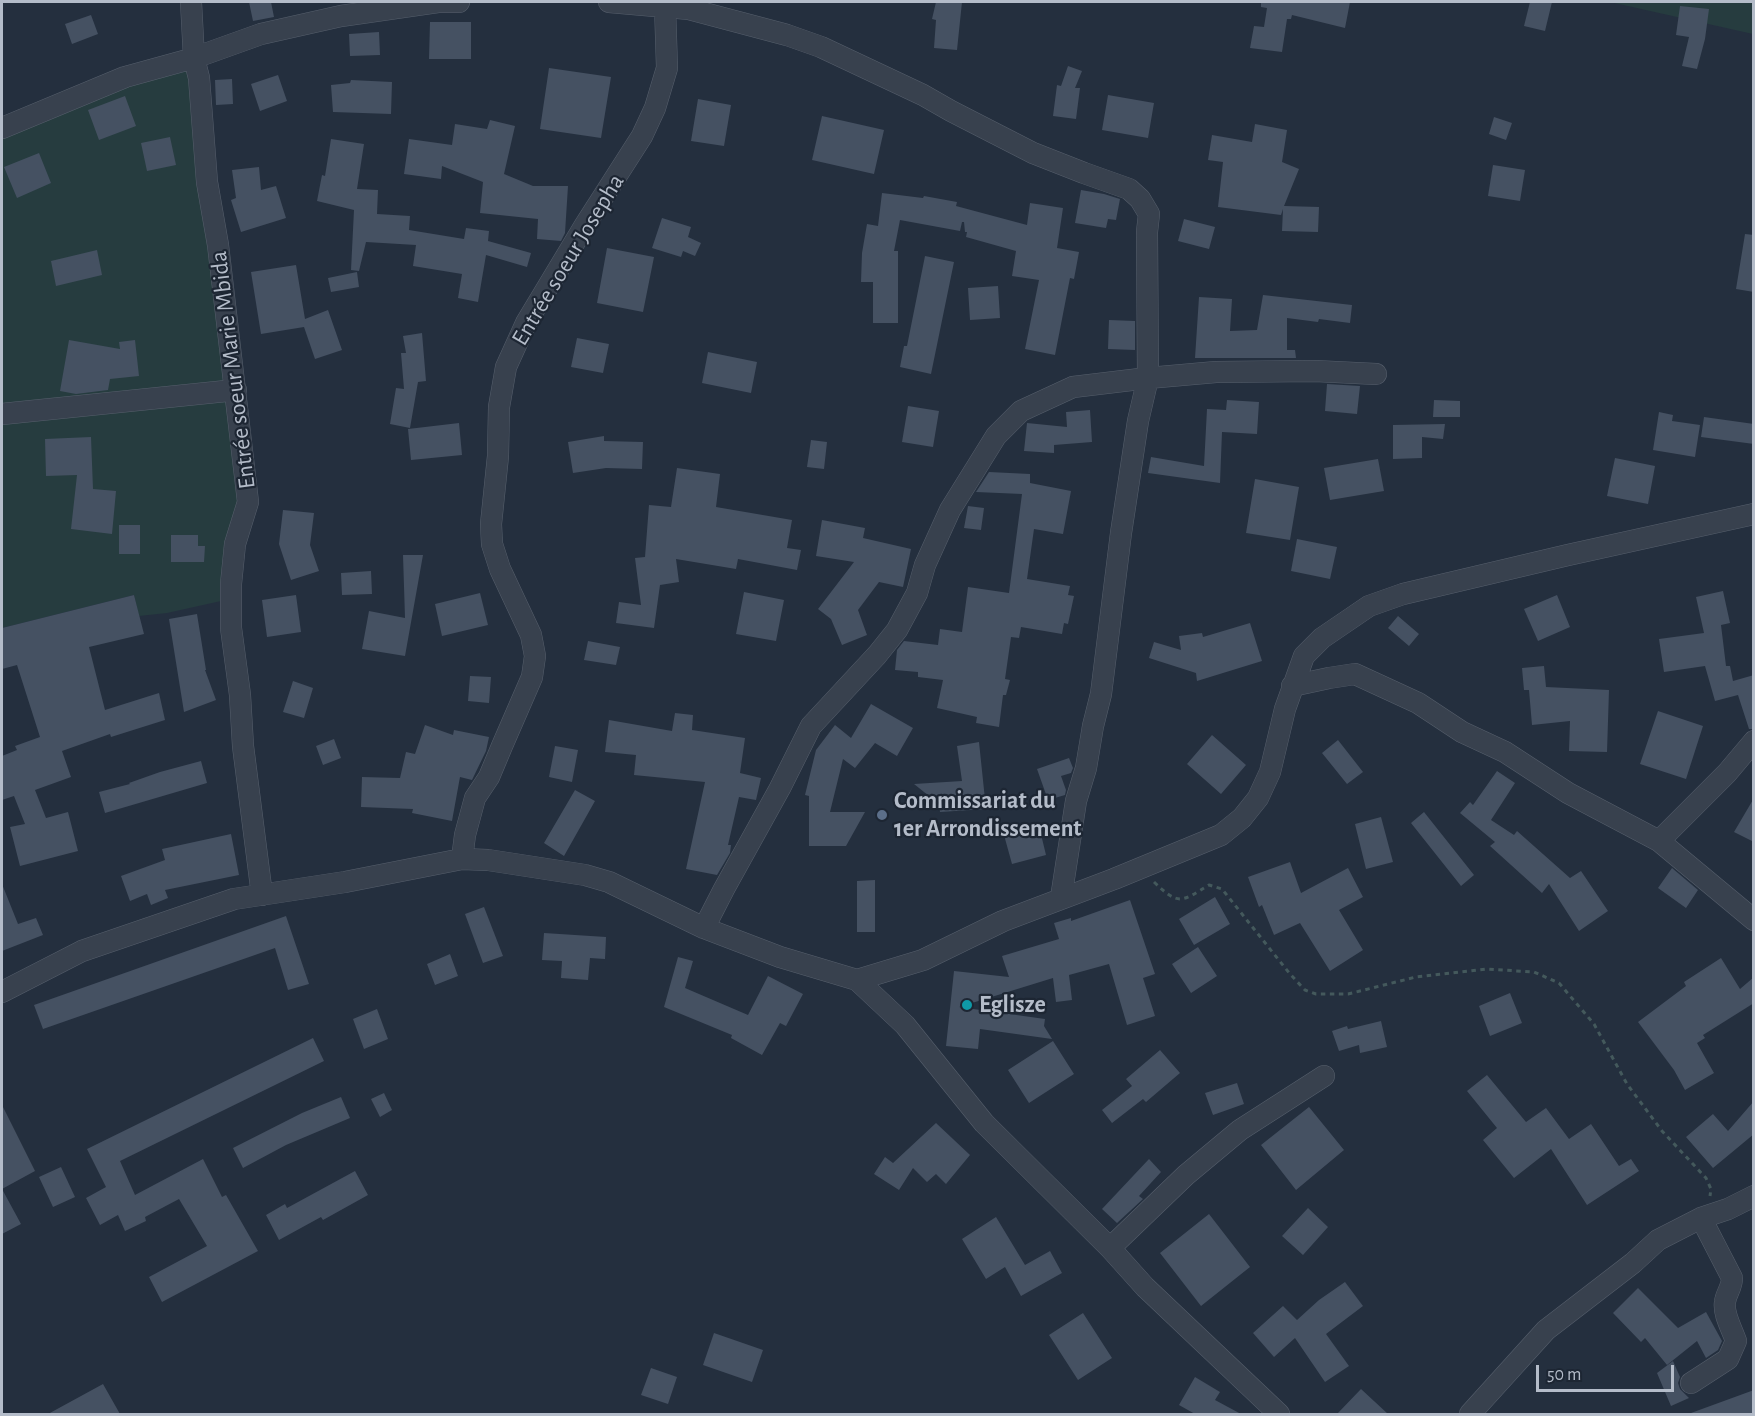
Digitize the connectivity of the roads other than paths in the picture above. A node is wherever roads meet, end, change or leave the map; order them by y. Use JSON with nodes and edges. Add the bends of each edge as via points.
{"nodes":[{"id":1,"x":191,"y":2,"type":"edge"},
{"id":2,"x":459,"y":2,"type":"edge"},
{"id":3,"x":609,"y":2,"type":"edge"},
{"id":4,"x":665,"y":6,"type":"junction"},
{"id":5,"x":194,"y":58,"type":"junction"},
{"id":6,"x":2,"y":128,"type":"edge"},
{"id":7,"x":1376,"y":374,"type":"dead end"},
{"id":8,"x":1148,"y":378,"type":"junction"},
{"id":9,"x":236,"y":390,"type":"junction"},
{"id":10,"x":2,"y":414,"type":"edge"},
{"id":11,"x":1754,"y":514,"type":"edge"},
{"id":12,"x":1292,"y":686,"type":"junction"},
{"id":13,"x":1754,"y":741,"type":"edge"},
{"id":14,"x":1659,"y":841,"type":"junction"},
{"id":15,"x":462,"y":859,"type":"junction"},
{"id":16,"x":262,"y":895,"type":"junction"},
{"id":17,"x":1061,"y":898,"type":"junction"},
{"id":18,"x":1754,"y":920,"type":"edge"},
{"id":19,"x":704,"y":928,"type":"junction"},
{"id":20,"x":857,"y":980,"type":"junction"},
{"id":21,"x":2,"y":992,"type":"edge"},
{"id":22,"x":1324,"y":1076,"type":"dead end"},
{"id":23,"x":1754,"y":1196,"type":"edge"},
{"id":24,"x":1701,"y":1218,"type":"junction"},
{"id":25,"x":1110,"y":1248,"type":"junction"},
{"id":26,"x":1691,"y":1383,"type":"dead end"},
{"id":27,"x":1279,"y":1414,"type":"edge"},
{"id":28,"x":1470,"y":1414,"type":"edge"}],
"edges":[{"from":1,"to":5,"type":"street","name":"Entrée soeur Marie Mbida"},
{"from":2,"to":5,"type":"street","via":[[341,16],[261,34]]},
{"from":3,"to":4,"type":"street"},
{"from":4,"to":8,"type":"street","via":[[735,20],[821,47],[1033,153],[1129,189],[1149,214]]},
{"from":4,"to":15,"type":"street","name":"Entrée soeur Josepha","via":[[667,68],[655,108],[642,136],[526,323],[506,367],[499,407],[492,544],[531,635],[535,656],[531,677],[489,777],[475,798]]},
{"from":5,"to":6,"type":"street","via":[[125,77]]},
{"from":5,"to":9,"type":"street","name":"Entrée soeur Marie Mbida"},
{"from":7,"to":8,"type":"street","via":[[1216,372]]},
{"from":8,"to":17,"type":"street","via":[[1121,533],[1101,694],[1076,801]]},
{"from":8,"to":19,"type":"street","via":[[1073,387],[1020,411],[996,436],[950,510],[897,630],[811,726]]},
{"from":9,"to":10,"type":"street"},
{"from":9,"to":16,"type":"street","name":"Entrée soeur Marie Mbida","via":[[248,502],[235,544],[231,628]]},
{"from":11,"to":12,"type":"street","via":[[1403,594],[1369,606],[1322,638],[1304,656]]},
{"from":12,"to":14,"type":"street","via":[[1355,674],[1418,703],[1461,732],[1505,752],[1568,793]]},
{"from":12,"to":17,"type":"street","via":[[1270,772],[1258,798],[1242,818],[1221,835]]},
{"from":13,"to":14,"type":"street"},
{"from":14,"to":18,"type":"street"},
{"from":15,"to":16,"type":"street"},
{"from":15,"to":19,"type":"street","via":[[585,875],[609,882]]},
{"from":16,"to":21,"type":"street","via":[[234,899],[82,951]]},
{"from":17,"to":20,"type":"street","via":[[923,960]]},
{"from":19,"to":20,"type":"street","via":[[780,957]]},
{"from":20,"to":25,"type":"street","via":[[905,1025],[984,1123]]},
{"from":22,"to":25,"type":"street","via":[[1240,1130]]},
{"from":23,"to":24,"type":"street"},
{"from":24,"to":26,"type":"street","via":[[1732,1278],[1724,1310],[1736,1341],[1728,1359]]},
{"from":24,"to":28,"type":"street","via":[[1658,1240],[1545,1330]]},
{"from":25,"to":27,"type":"street","via":[[1145,1287]]}]}
